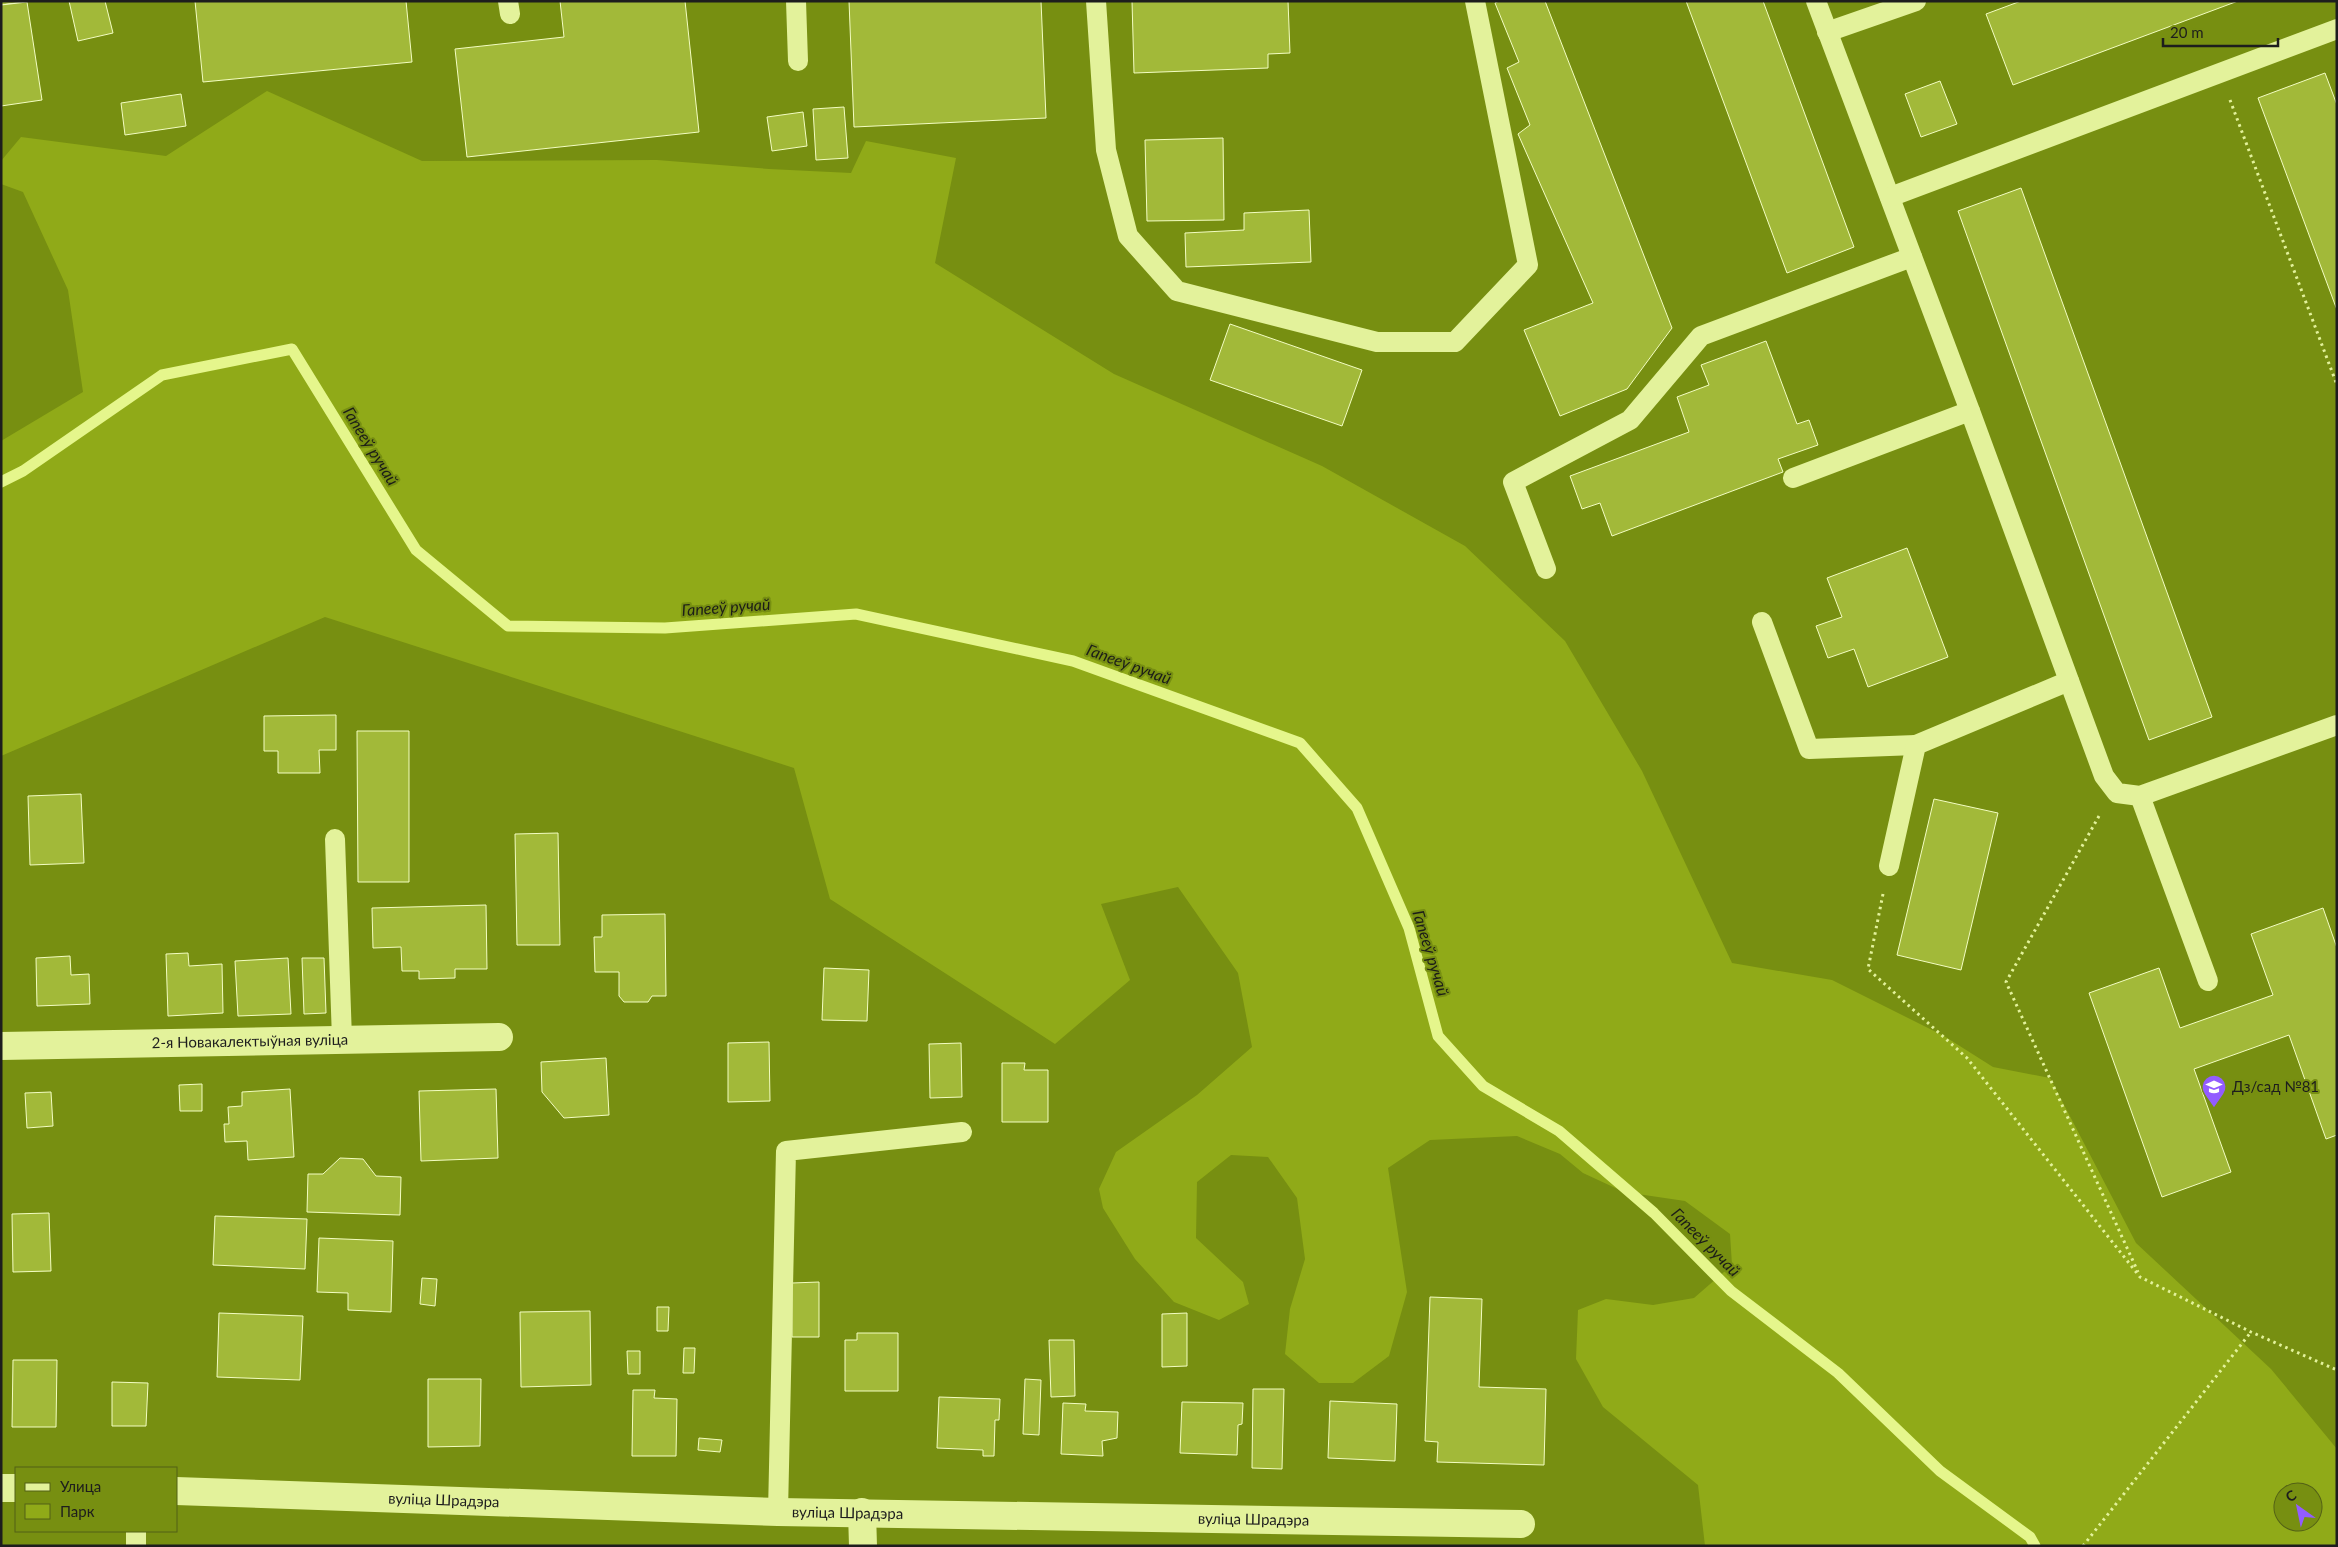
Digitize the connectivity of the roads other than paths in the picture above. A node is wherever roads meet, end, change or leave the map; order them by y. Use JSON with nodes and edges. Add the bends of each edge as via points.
{"nodes":[{"id":1,"x":796,"y":1,"type":"edge"},
{"id":2,"x":1096,"y":1,"type":"edge"},
{"id":3,"x":1475,"y":1,"type":"edge"},
{"id":4,"x":1816,"y":1,"type":"edge"},
{"id":5,"x":1916,"y":1,"type":"edge"},
{"id":6,"x":2337,"y":29,"type":"edge"},
{"id":7,"x":1827,"y":32,"type":"junction"},
{"id":8,"x":798,"y":61,"type":"dead end"},
{"id":9,"x":1890,"y":197,"type":"junction"},
{"id":10,"x":1912,"y":257,"type":"junction"},
{"id":11,"x":1970,"y":411,"type":"junction"},
{"id":12,"x":1793,"y":478,"type":"dead end"},
{"id":13,"x":1546,"y":569,"type":"dead end"},
{"id":14,"x":1762,"y":622,"type":"dead end"},
{"id":15,"x":2069,"y":681,"type":"junction"},
{"id":16,"x":2337,"y":726,"type":"edge"},
{"id":17,"x":1916,"y":745,"type":"junction"},
{"id":18,"x":2140,"y":796,"type":"junction"},
{"id":19,"x":335,"y":839,"type":"dead end"},
{"id":20,"x":1889,"y":866,"type":"road end"},
{"id":21,"x":2208,"y":981,"type":"dead end"},
{"id":22,"x":499,"y":1037,"type":"dead end"},
{"id":23,"x":342,"y":1039,"type":"junction"},
{"id":24,"x":1,"y":1046,"type":"edge"},
{"id":25,"x":962,"y":1132,"type":"dead end"},
{"id":26,"x":1,"y":1488,"type":"edge"},
{"id":27,"x":15,"y":1488,"type":"edge"},
{"id":28,"x":178,"y":1491,"type":"edge"},
{"id":29,"x":778,"y":1512,"type":"junction"},
{"id":30,"x":862,"y":1512,"type":"junction"},
{"id":31,"x":1521,"y":1524,"type":"dead end"},
{"id":32,"x":136,"y":1532,"type":"edge"},
{"id":33,"x":136,"y":1546,"type":"edge"},
{"id":34,"x":863,"y":1546,"type":"edge"}],
"edges":[{"from":1,"to":8,"type":"lane"},
{"from":2,"to":3,"type":"lane","via":[[1106,150],[1128,236],[1177,291],[1377,342],[1455,342],[1528,265]]},
{"from":4,"to":7,"type":"lane"},
{"from":5,"to":7,"type":"lane"},
{"from":6,"to":9,"type":"lane"},
{"from":7,"to":9,"type":"lane"},
{"from":9,"to":10,"type":"lane"},
{"from":10,"to":11,"type":"lane"},
{"from":10,"to":13,"type":"lane","via":[[1701,336],[1630,420],[1513,482]]},
{"from":11,"to":12,"type":"lane"},
{"from":11,"to":15,"type":"lane"},
{"from":14,"to":17,"type":"lane","via":[[1809,750]]},
{"from":15,"to":17,"type":"lane"},
{"from":15,"to":18,"type":"lane","via":[[2104,776],[2117,793]]},
{"from":16,"to":18,"type":"lane"},
{"from":17,"to":20,"type":"lane"},
{"from":18,"to":21,"type":"lane"},
{"from":19,"to":23,"type":"lane"},
{"from":22,"to":23,"type":"street","name":"2-я Новакалектыўная вуліца"},
{"from":23,"to":24,"type":"street","name":"2-я Новакалектыўная вуліца"},
{"from":25,"to":29,"type":"lane","via":[[786,1151]]},
{"from":26,"to":27,"type":"street"},
{"from":28,"to":29,"type":"street","name":"вуліца Шрадэра"},
{"from":29,"to":30,"type":"street","name":"вуліца Шрадэра"},
{"from":30,"to":31,"type":"street","name":"вуліца Шрадэра"},
{"from":30,"to":34,"type":"street"},
{"from":32,"to":33,"type":"lane"}]}
